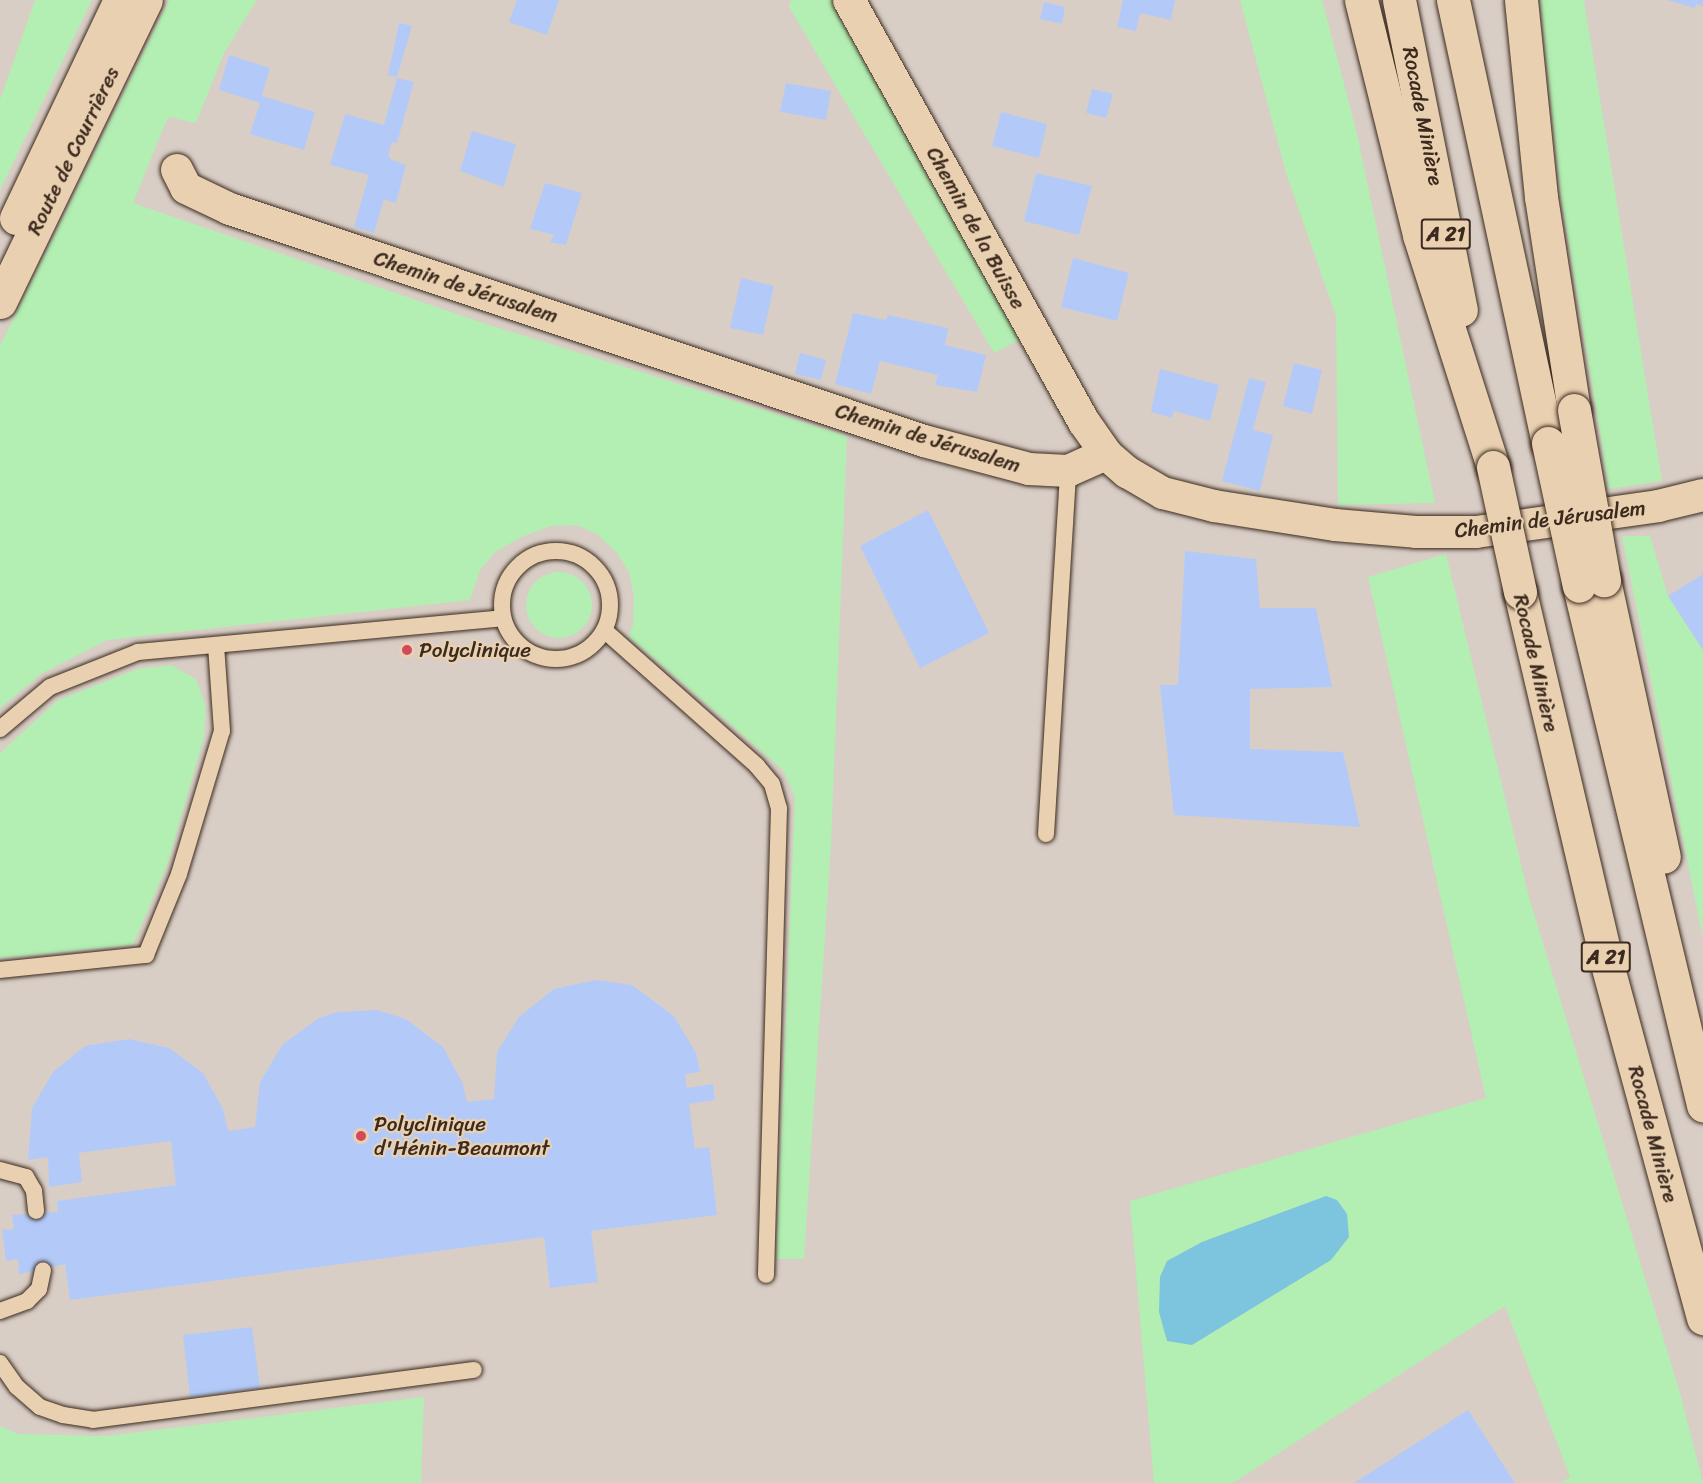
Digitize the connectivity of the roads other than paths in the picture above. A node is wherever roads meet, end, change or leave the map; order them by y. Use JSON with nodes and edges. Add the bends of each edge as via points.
{"nodes":[{"id":1,"x":120,"y":0,"type":"edge"},
{"id":2,"x":146,"y":0,"type":"edge"},
{"id":3,"x":849,"y":0,"type":"edge"},
{"id":4,"x":1361,"y":0,"type":"edge"},
{"id":5,"x":1400,"y":0,"type":"edge"},
{"id":6,"x":1453,"y":0,"type":"edge"},
{"id":7,"x":1521,"y":0,"type":"edge"},
{"id":8,"x":177,"y":170,"type":"dead end"},
{"id":9,"x":0,"y":251,"type":"edge"},
{"id":10,"x":0,"y":302,"type":"edge"},
{"id":11,"x":1106,"y":454,"type":"junction"},
{"id":12,"x":1493,"y":467,"type":"junction"},
{"id":13,"x":1068,"y":471,"type":"junction"},
{"id":14,"x":1703,"y":495,"type":"edge"},
{"id":15,"x":1592,"y":583,"type":"junction"},
{"id":16,"x":502,"y":618,"type":"junction"},
{"id":17,"x":604,"y":630,"type":"junction"},
{"id":18,"x":216,"y":645,"type":"junction"},
{"id":19,"x":0,"y":729,"type":"edge"},
{"id":20,"x":1046,"y":834,"type":"dead end"},
{"id":21,"x":0,"y":970,"type":"edge"},
{"id":22,"x":1703,"y":1105,"type":"edge"},
{"id":23,"x":0,"y":1170,"type":"edge"},
{"id":24,"x":36,"y":1211,"type":"dead end"},
{"id":25,"x":43,"y":1270,"type":"dead end"},
{"id":26,"x":766,"y":1275,"type":"dead end"},
{"id":27,"x":0,"y":1311,"type":"edge"},
{"id":28,"x":1703,"y":1318,"type":"edge"},
{"id":29,"x":0,"y":1363,"type":"edge"},
{"id":30,"x":474,"y":1370,"type":"dead end"}],
"edges":[{"from":1,"to":9,"type":"main road","name":"Route de Courrières"},
{"from":2,"to":10,"type":"main road","name":"Route de Courrières"},
{"from":3,"to":11,"type":"street","name":"Chemin de la Buisse","via":[[1084,422]]},
{"from":4,"to":12,"type":"main road","via":[[1419,235]]},
{"from":5,"to":12,"type":"main road","name":"Rocade Minière","number":"A 21"},
{"from":6,"to":15,"type":"main road","number":"A 21","bridge":true,"via":[[1548,443]]},
{"from":7,"to":15,"type":"main road","bridge":true,"via":[[1541,197],[1574,410]]},
{"from":8,"to":13,"type":"street","name":"Chemin de Jérusalem","via":[[186,188],[230,209],[924,441],[1029,469]]},
{"from":11,"to":13,"type":"street","name":"Chemin de Jérusalem"},
{"from":11,"to":14,"type":"street","name":"Chemin de Jérusalem","via":[[1127,472],[1164,493],[1335,525],[1416,532],[1476,532],[1658,506]]},
{"from":12,"to":28,"type":"main road","name":"Rocade Minière","number":"A 21","bridge":true,"via":[[1608,968]]},
{"from":13,"to":20,"type":"lane"},
{"from":15,"to":22,"type":"main road","number":"A 21","via":[[1652,899]]},
{"from":16,"to":17,"type":"lane","via":[[511,637],[540,658],[578,656]]},
{"from":16,"to":17,"type":"lane","via":[[505,585],[514,570],[528,558],[561,551],[579,556],[604,580],[610,605]]},
{"from":16,"to":18,"type":"lane","via":[[406,624]]},
{"from":17,"to":26,"type":"lane","via":[[757,766],[772,784],[779,808]]},
{"from":18,"to":19,"type":"lane","via":[[138,652],[85,670],[50,687]]},
{"from":18,"to":21,"type":"lane","via":[[222,731],[179,874],[146,955]]},
{"from":23,"to":24,"type":"lane","via":[[26,1177],[34,1191]]},
{"from":25,"to":27,"type":"lane","via":[[39,1289],[33,1295]]},
{"from":29,"to":30,"type":"lane","via":[[40,1407],[93,1420]]}]}
